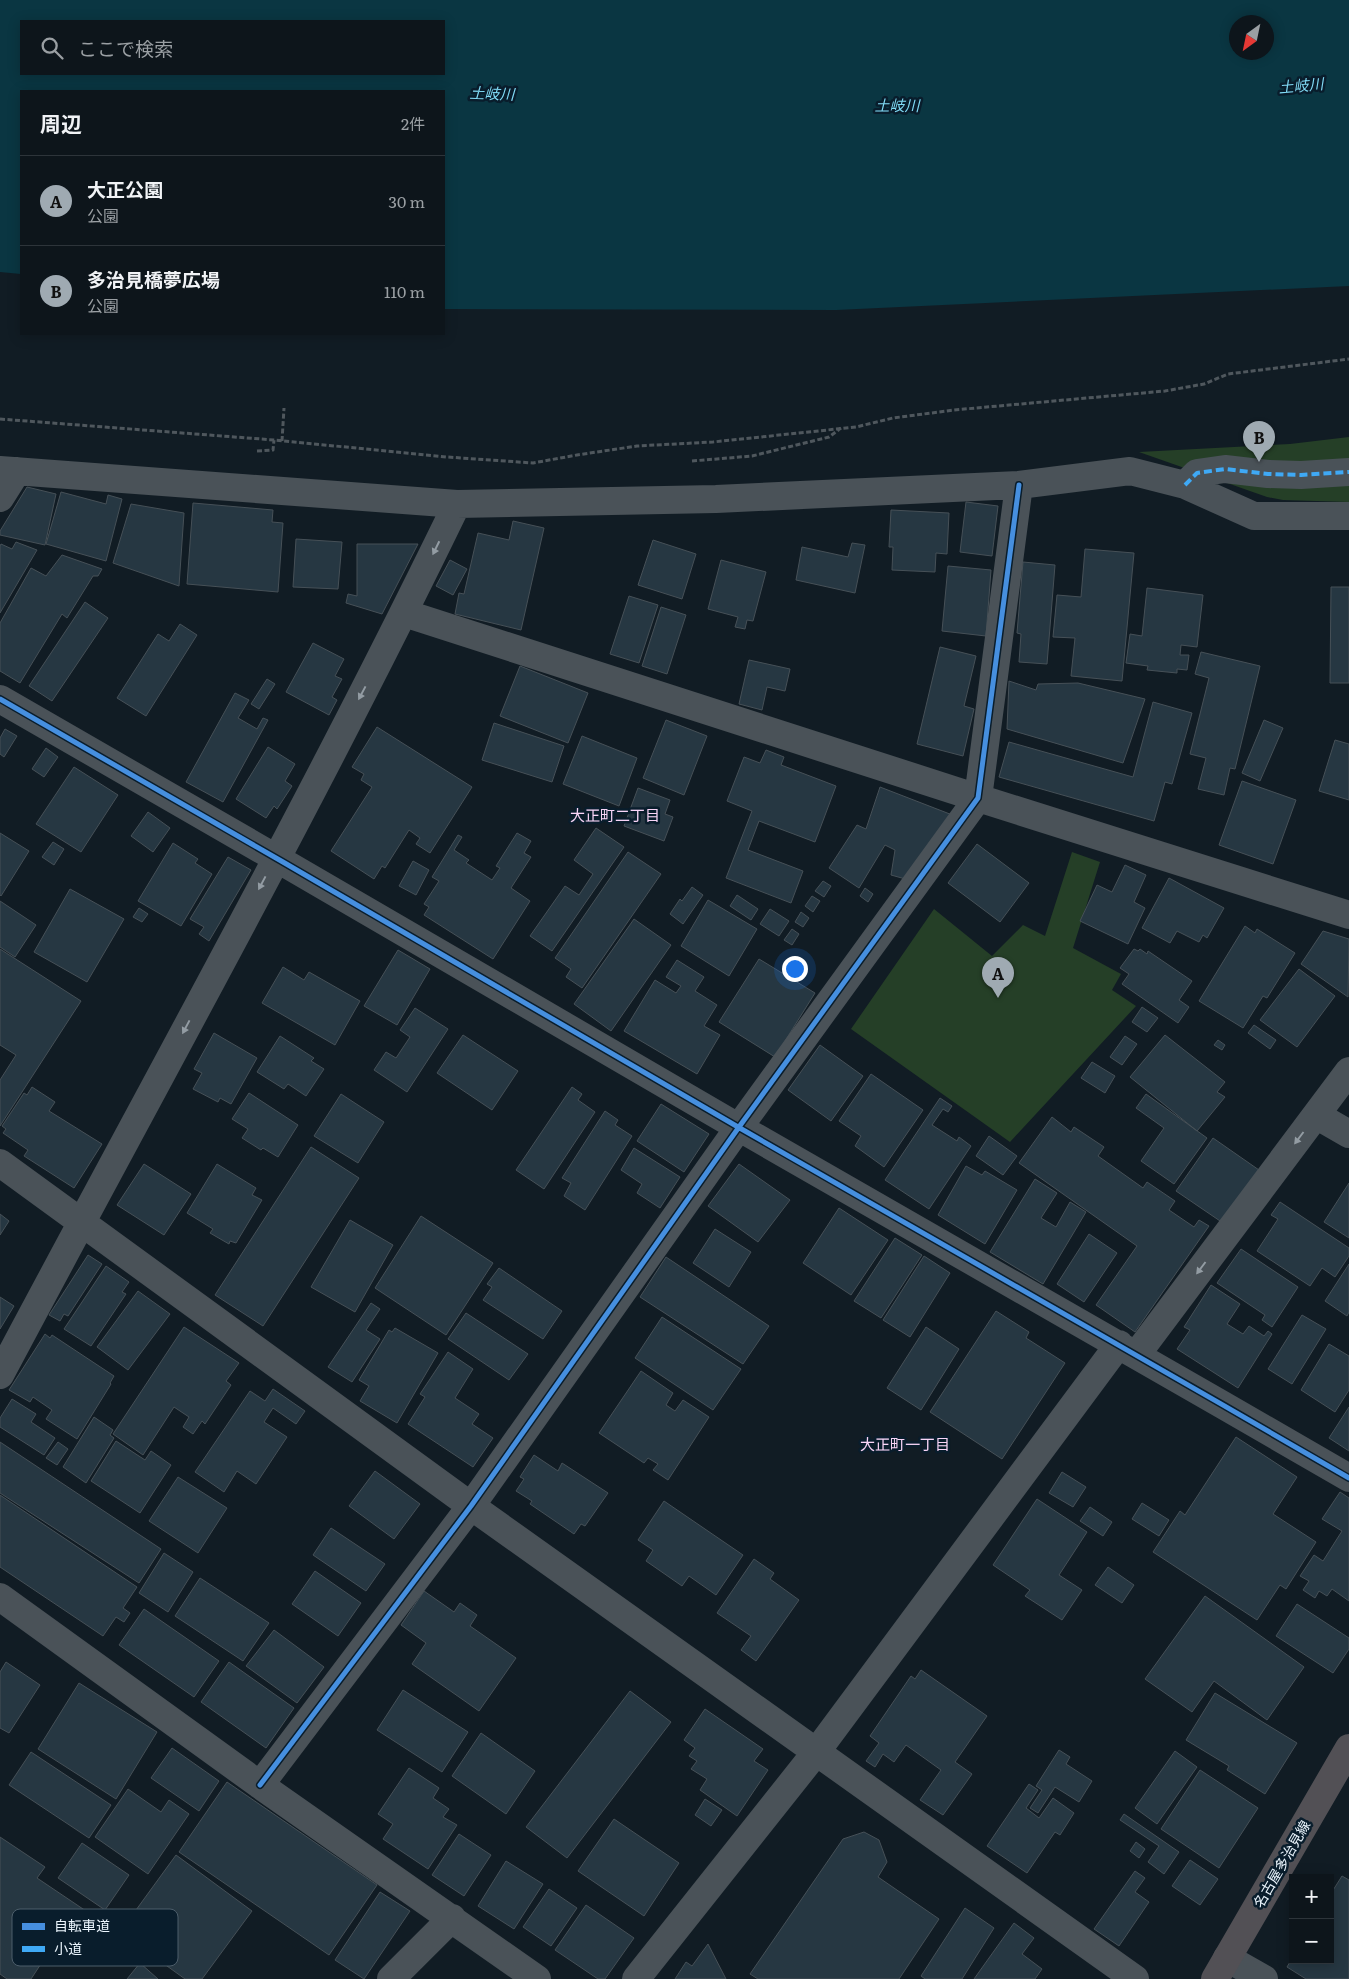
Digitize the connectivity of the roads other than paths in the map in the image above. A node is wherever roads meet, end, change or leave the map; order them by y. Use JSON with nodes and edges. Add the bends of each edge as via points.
{"nodes":[{"id":1,"x":8,"y":471,"type":"edge"},
{"id":2,"x":1349,"y":472,"type":"edge"},
{"id":3,"x":1019,"y":485,"type":"junction"},
{"id":4,"x":1185,"y":485,"type":"junction"},
{"id":5,"x":0,"y":498,"type":"edge"},
{"id":6,"x":457,"y":504,"type":"junction"},
{"id":7,"x":1349,"y":516,"type":"edge"},
{"id":8,"x":404,"y":613,"type":"junction"},
{"id":9,"x":0,"y":699,"type":"edge"},
{"id":10,"x":978,"y":798,"type":"junction"},
{"id":11,"x":276,"y":857,"type":"junction"},
{"id":12,"x":1349,"y":915,"type":"edge"},
{"id":13,"x":1349,"y":1072,"type":"edge"},
{"id":14,"x":1316,"y":1115,"type":"junction"},
{"id":15,"x":739,"y":1127,"type":"junction"},
{"id":16,"x":1349,"y":1134,"type":"edge"},
{"id":17,"x":0,"y":1163,"type":"edge"},
{"id":18,"x":81,"y":1222,"type":"junction"},
{"id":19,"x":1128,"y":1349,"type":"junction"},
{"id":20,"x":0,"y":1375,"type":"edge"},
{"id":21,"x":1349,"y":1478,"type":"edge"},
{"id":22,"x":471,"y":1506,"type":"junction"},
{"id":23,"x":0,"y":1596,"type":"edge"},
{"id":24,"x":1349,"y":1748,"type":"edge"},
{"id":25,"x":816,"y":1751,"type":"junction"},
{"id":26,"x":260,"y":1785,"type":"junction"},
{"id":27,"x":452,"y":1918,"type":"junction"},
{"id":28,"x":1221,"y":1969,"type":"edge"},
{"id":29,"x":391,"y":1979,"type":"edge"},
{"id":30,"x":537,"y":1979,"type":"edge"},
{"id":31,"x":636,"y":1979,"type":"edge"},
{"id":32,"x":1135,"y":1979,"type":"edge"},
{"id":33,"x":1264,"y":1979,"type":"edge"}],
"edges":[{"from":1,"to":5,"type":"street"},
{"from":1,"to":6,"type":"street"},
{"from":2,"to":4,"type":"street","via":[[1301,475],[1225,469],[1197,472]]},
{"from":3,"to":4,"type":"street","via":[[1130,471]]},
{"from":3,"to":6,"type":"street","via":[[716,499]]},
{"from":3,"to":10,"type":"street"},
{"from":4,"to":7,"type":"street","via":[[1254,516]]},
{"from":6,"to":8,"type":"street","one_way":true},
{"from":8,"to":10,"type":"street"},
{"from":8,"to":11,"type":"street","one_way":true},
{"from":9,"to":11,"type":"street"},
{"from":10,"to":12,"type":"street"},
{"from":10,"to":15,"type":"street"},
{"from":11,"to":15,"type":"street"},
{"from":11,"to":18,"type":"street","one_way":true},
{"from":13,"to":14,"type":"street"},
{"from":14,"to":16,"type":"street"},
{"from":14,"to":19,"type":"street","one_way":true},
{"from":15,"to":19,"type":"street"},
{"from":15,"to":22,"type":"street"},
{"from":17,"to":18,"type":"street"},
{"from":18,"to":20,"type":"street"},
{"from":18,"to":22,"type":"street"},
{"from":19,"to":21,"type":"street"},
{"from":19,"to":25,"type":"street"},
{"from":22,"to":25,"type":"street"},
{"from":22,"to":26,"type":"street"},
{"from":23,"to":26,"type":"street"},
{"from":24,"to":28,"type":"main road","name":"名古屋多治見線"},
{"from":25,"to":31,"type":"street"},
{"from":25,"to":32,"type":"street"},
{"from":26,"to":27,"type":"street"},
{"from":27,"to":29,"type":"street"},
{"from":27,"to":30,"type":"street"},
{"from":28,"to":33,"type":"street"}]}
